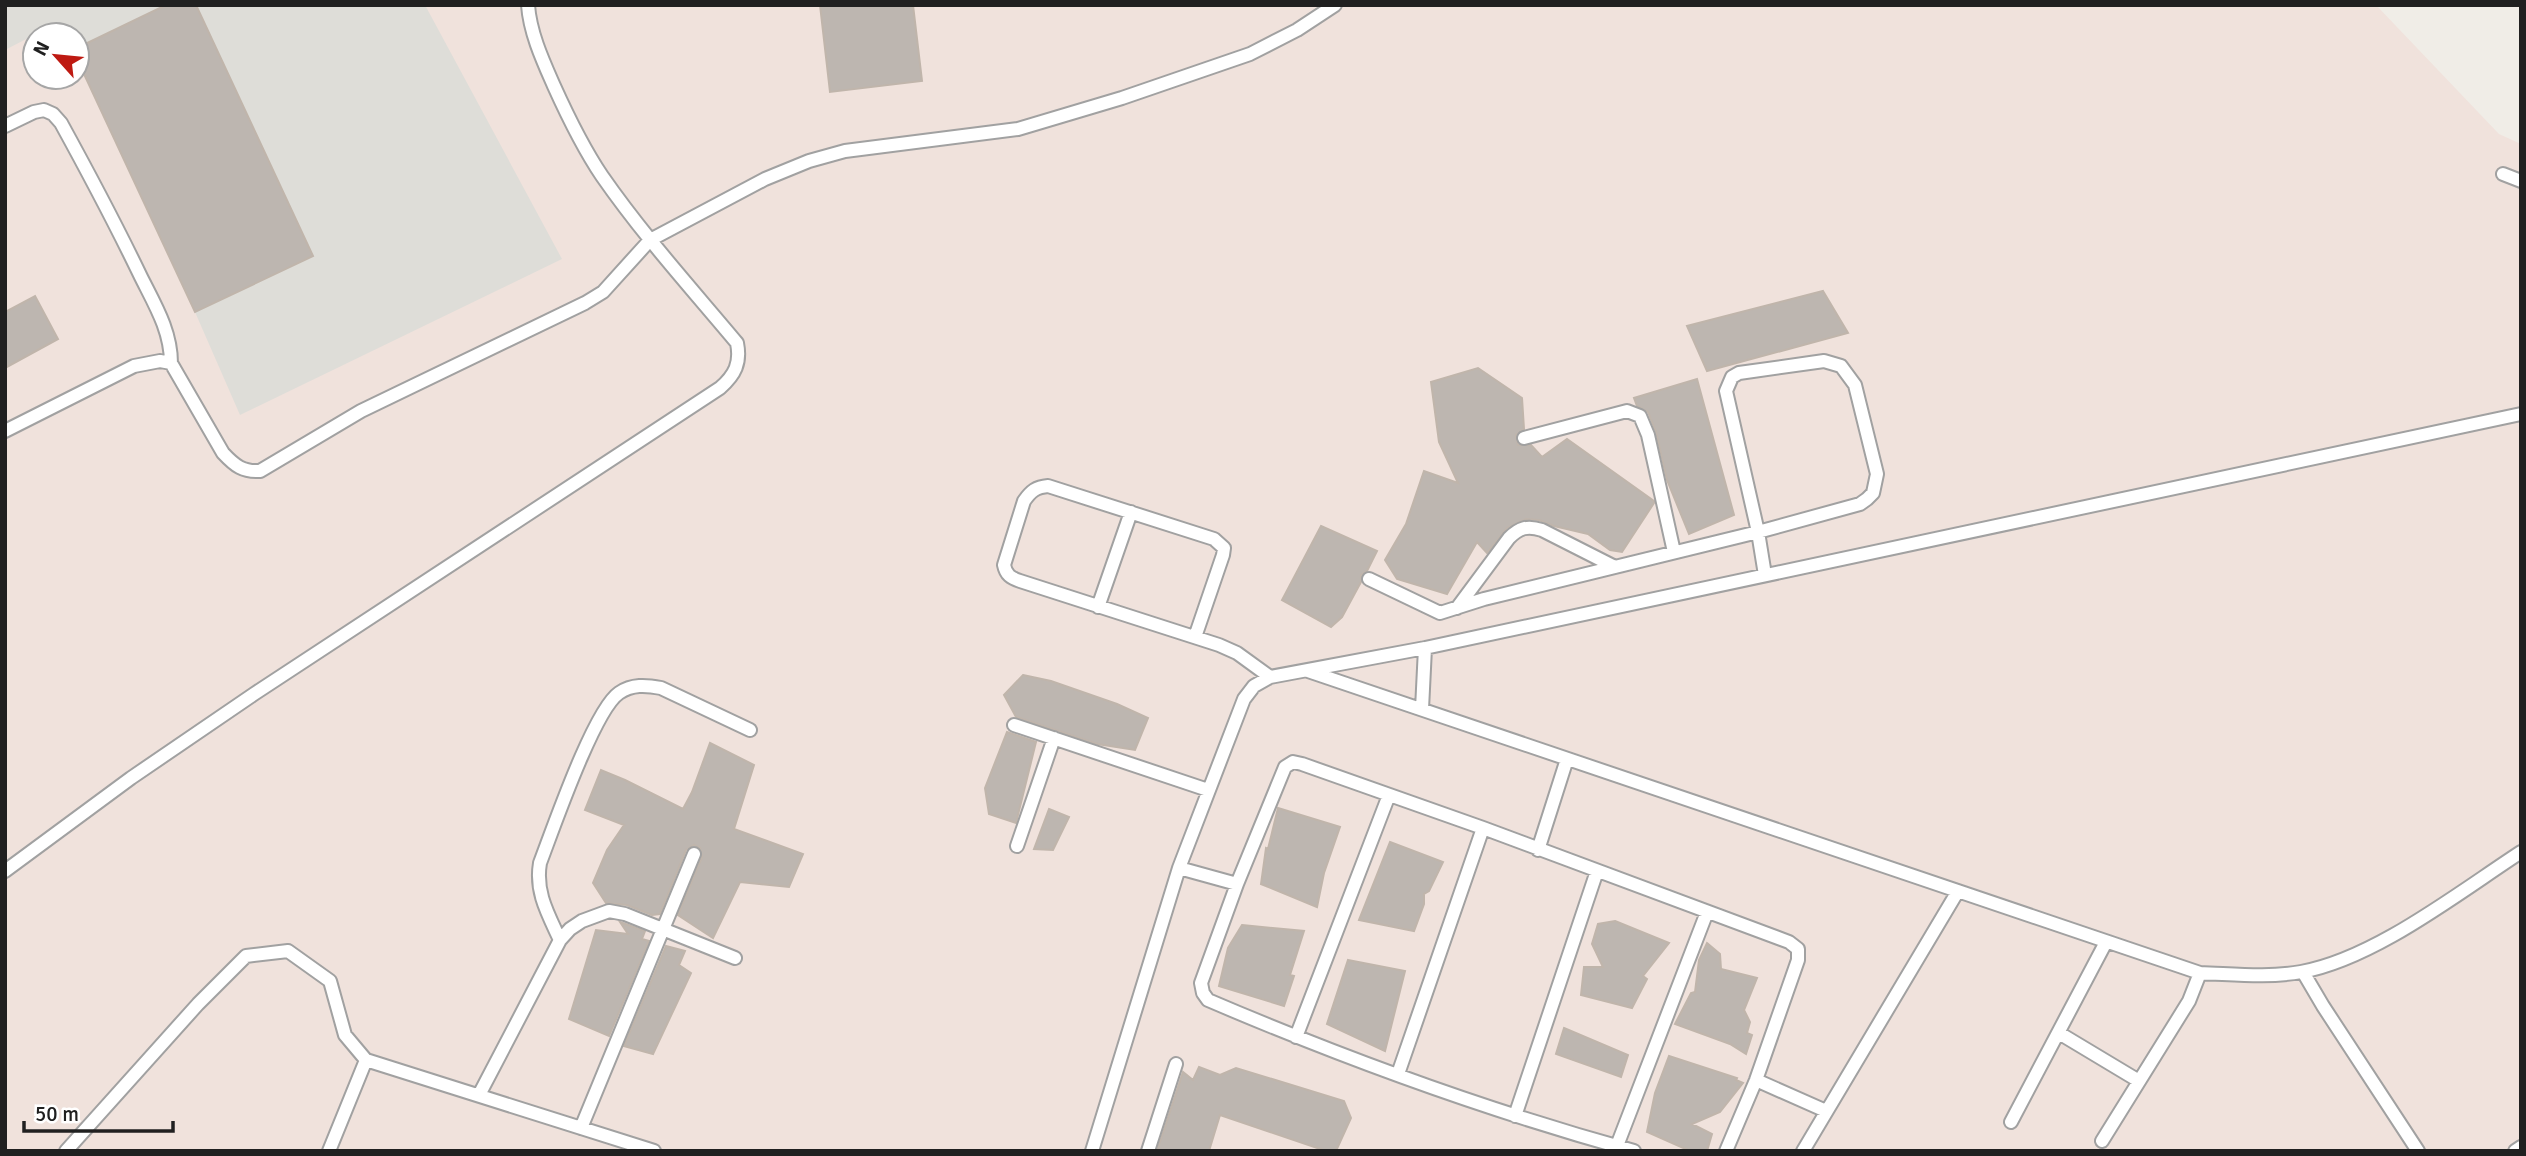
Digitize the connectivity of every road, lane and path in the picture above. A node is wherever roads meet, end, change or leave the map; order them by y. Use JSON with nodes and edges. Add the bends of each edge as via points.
{"nodes":[{"id":1,"x":528,"y":5,"type":"edge"},
{"id":2,"x":1335,"y":5,"type":"edge"},
{"id":3,"x":5,"y":126,"type":"edge"},
{"id":4,"x":2503,"y":174,"type":"dead end"},
{"id":5,"x":2521,"y":181,"type":"edge"},
{"id":6,"x":650,"y":240,"type":"junction"},
{"id":7,"x":171,"y":363,"type":"junction"},
{"id":8,"x":2521,"y":414,"type":"edge"},
{"id":9,"x":5,"y":430,"type":"edge"},
{"id":10,"x":1524,"y":438,"type":"dead end"},
{"id":11,"x":1131,"y":512,"type":"junction"},
{"id":12,"x":1758,"y":532,"type":"junction"},
{"id":13,"x":1674,"y":552,"type":"junction"},
{"id":14,"x":1615,"y":566,"type":"junction"},
{"id":15,"x":1765,"y":575,"type":"junction"},
{"id":16,"x":1369,"y":579,"type":"dead end"},
{"id":17,"x":1098,"y":607,"type":"junction"},
{"id":18,"x":1456,"y":609,"type":"junction"},
{"id":19,"x":1195,"y":637,"type":"junction"},
{"id":20,"x":1424,"y":648,"type":"junction"},
{"id":21,"x":1307,"y":671,"type":"junction"},
{"id":22,"x":1270,"y":677,"type":"junction"},
{"id":23,"x":1422,"y":709,"type":"junction"},
{"id":24,"x":1014,"y":725,"type":"dead end"},
{"id":25,"x":750,"y":730,"type":"dead end"},
{"id":26,"x":1054,"y":738,"type":"junction"},
{"id":27,"x":1567,"y":760,"type":"junction"},
{"id":28,"x":1208,"y":790,"type":"junction"},
{"id":29,"x":1390,"y":795,"type":"junction"},
{"id":30,"x":1483,"y":828,"type":"junction"},
{"id":31,"x":1017,"y":846,"type":"dead end"},
{"id":32,"x":1538,"y":850,"type":"junction"},
{"id":33,"x":2521,"y":852,"type":"edge"},
{"id":34,"x":694,"y":854,"type":"dead end"},
{"id":35,"x":1179,"y":867,"type":"junction"},
{"id":36,"x":1597,"y":871,"type":"junction"},
{"id":37,"x":5,"y":872,"type":"edge"},
{"id":38,"x":1237,"y":884,"type":"junction"},
{"id":39,"x":1958,"y":891,"type":"junction"},
{"id":40,"x":1707,"y":912,"type":"junction"},
{"id":41,"x":662,"y":929,"type":"junction"},
{"id":42,"x":561,"y":940,"type":"junction"},
{"id":43,"x":2106,"y":942,"type":"junction"},
{"id":44,"x":735,"y":958,"type":"dead end"},
{"id":45,"x":2303,"y":972,"type":"junction"},
{"id":46,"x":2200,"y":973,"type":"junction"},
{"id":47,"x":2059,"y":1033,"type":"junction"},
{"id":48,"x":1296,"y":1037,"type":"junction"},
{"id":49,"x":366,"y":1059,"type":"junction"},
{"id":50,"x":1176,"y":1064,"type":"dead end"},
{"id":51,"x":1398,"y":1074,"type":"junction"},
{"id":52,"x":1756,"y":1080,"type":"junction"},
{"id":53,"x":2139,"y":1081,"type":"junction"},
{"id":54,"x":479,"y":1095,"type":"junction"},
{"id":55,"x":1826,"y":1111,"type":"junction"},
{"id":56,"x":1515,"y":1116,"type":"junction"},
{"id":57,"x":2011,"y":1122,"type":"dead end"},
{"id":58,"x":581,"y":1128,"type":"junction"},
{"id":59,"x":2102,"y":1141,"type":"dead end"},
{"id":60,"x":2521,"y":1147,"type":"edge"},
{"id":61,"x":1093,"y":1149,"type":"edge"},
{"id":62,"x":1616,"y":1149,"type":"edge"},
{"id":63,"x":66,"y":1151,"type":"edge"},
{"id":64,"x":329,"y":1151,"type":"edge"},
{"id":65,"x":654,"y":1151,"type":"edge"},
{"id":66,"x":1107,"y":1151,"type":"edge"},
{"id":67,"x":1148,"y":1151,"type":"edge"},
{"id":68,"x":1634,"y":1151,"type":"edge"},
{"id":69,"x":1726,"y":1151,"type":"edge"},
{"id":70,"x":1803,"y":1151,"type":"edge"},
{"id":71,"x":2418,"y":1151,"type":"edge"},
{"id":72,"x":2515,"y":1151,"type":"edge"}],
"edges":[{"from":1,"to":6,"type":"lane","via":[[545,66],[574,129],[601,175]]},
{"from":2,"to":6,"type":"lane","via":[[1250,54],[1031,126],[809,160]]},
{"from":3,"to":7,"type":"lane","via":[[44,110],[61,123],[165,326]]},
{"from":4,"to":5,"type":"lane"},
{"from":6,"to":7,"type":"lane","via":[[603,292],[585,303],[371,406],[260,471],[246,472],[223,453]]},
{"from":6,"to":37,"type":"lane","via":[[737,343],[737,367],[731,378],[243,701]]},
{"from":7,"to":9,"type":"lane","via":[[134,366]]},
{"from":8,"to":15,"type":"lane"},
{"from":10,"to":13,"type":"lane","via":[[1627,411],[1640,416]]},
{"from":11,"to":17,"type":"lane"},
{"from":11,"to":17,"type":"lane","via":[[1048,486],[1038,487],[1024,501],[1004,565],[1006,572]]},
{"from":11,"to":19,"type":"lane","via":[[1214,539],[1224,548]]},
{"from":12,"to":12,"type":"lane","via":[[1726,391],[1728,383],[1739,373],[1833,362],[1855,385],[1877,474],[1873,493],[1860,504]]},
{"from":12,"to":13,"type":"lane"},
{"from":12,"to":15,"type":"lane"},
{"from":13,"to":14,"type":"lane"},
{"from":14,"to":18,"type":"lane"},
{"from":14,"to":18,"type":"lane","via":[[1542,530],[1524,527],[1509,538]]},
{"from":15,"to":20,"type":"lane"},
{"from":16,"to":18,"type":"lane","via":[[1433,611]]},
{"from":17,"to":19,"type":"lane"},
{"from":19,"to":22,"type":"lane","via":[[1237,653]]},
{"from":20,"to":21,"type":"lane"},
{"from":20,"to":23,"type":"lane"},
{"from":21,"to":22,"type":"lane"},
{"from":21,"to":23,"type":"lane"},
{"from":22,"to":28,"type":"lane","via":[[1244,699]]},
{"from":23,"to":27,"type":"lane"},
{"from":24,"to":26,"type":"lane"},
{"from":25,"to":42,"type":"lane","via":[[661,688],[646,685],[618,693],[605,708],[576,771],[540,863],[540,895]]},
{"from":26,"to":28,"type":"lane"},
{"from":26,"to":31,"type":"lane"},
{"from":27,"to":32,"type":"lane"},
{"from":27,"to":39,"type":"lane"},
{"from":28,"to":35,"type":"lane"},
{"from":29,"to":30,"type":"lane"},
{"from":29,"to":38,"type":"lane","via":[[1293,762],[1285,767]]},
{"from":29,"to":48,"type":"lane"},
{"from":30,"to":32,"type":"lane"},
{"from":30,"to":51,"type":"lane"},
{"from":32,"to":36,"type":"lane"},
{"from":33,"to":45,"type":"lane","via":[[2384,941]]},
{"from":34,"to":41,"type":"lane"},
{"from":35,"to":38,"type":"lane"},
{"from":35,"to":61,"type":"lane"},
{"from":36,"to":40,"type":"lane"},
{"from":36,"to":56,"type":"lane"},
{"from":38,"to":48,"type":"lane","via":[[1201,983],[1203,993],[1208,1000]]},
{"from":39,"to":43,"type":"lane"},
{"from":39,"to":55,"type":"lane"},
{"from":40,"to":52,"type":"lane","via":[[1798,949]]},
{"from":40,"to":62,"type":"lane"},
{"from":41,"to":42,"type":"lane","via":[[609,911],[582,921]]},
{"from":41,"to":44,"type":"lane"},
{"from":41,"to":58,"type":"lane"},
{"from":42,"to":54,"type":"lane"},
{"from":43,"to":46,"type":"lane"},
{"from":43,"to":47,"type":"lane"},
{"from":45,"to":46,"type":"lane"},
{"from":45,"to":71,"type":"lane"},
{"from":46,"to":53,"type":"lane","via":[[2189,1001]]},
{"from":47,"to":53,"type":"lane"},
{"from":47,"to":57,"type":"lane"},
{"from":48,"to":51,"type":"lane"},
{"from":49,"to":54,"type":"lane"},
{"from":49,"to":63,"type":"lane","via":[[345,1035],[330,981],[288,951],[246,956]]},
{"from":49,"to":64,"type":"lane"},
{"from":50,"to":67,"type":"lane"},
{"from":51,"to":56,"type":"lane"},
{"from":52,"to":55,"type":"lane"},
{"from":52,"to":69,"type":"lane"},
{"from":53,"to":59,"type":"lane"},
{"from":54,"to":58,"type":"lane"},
{"from":55,"to":70,"type":"lane"},
{"from":56,"to":62,"type":"lane"},
{"from":58,"to":65,"type":"lane"},
{"from":60,"to":72,"type":"lane"},
{"from":61,"to":66,"type":"lane"},
{"from":62,"to":68,"type":"lane"}]}
